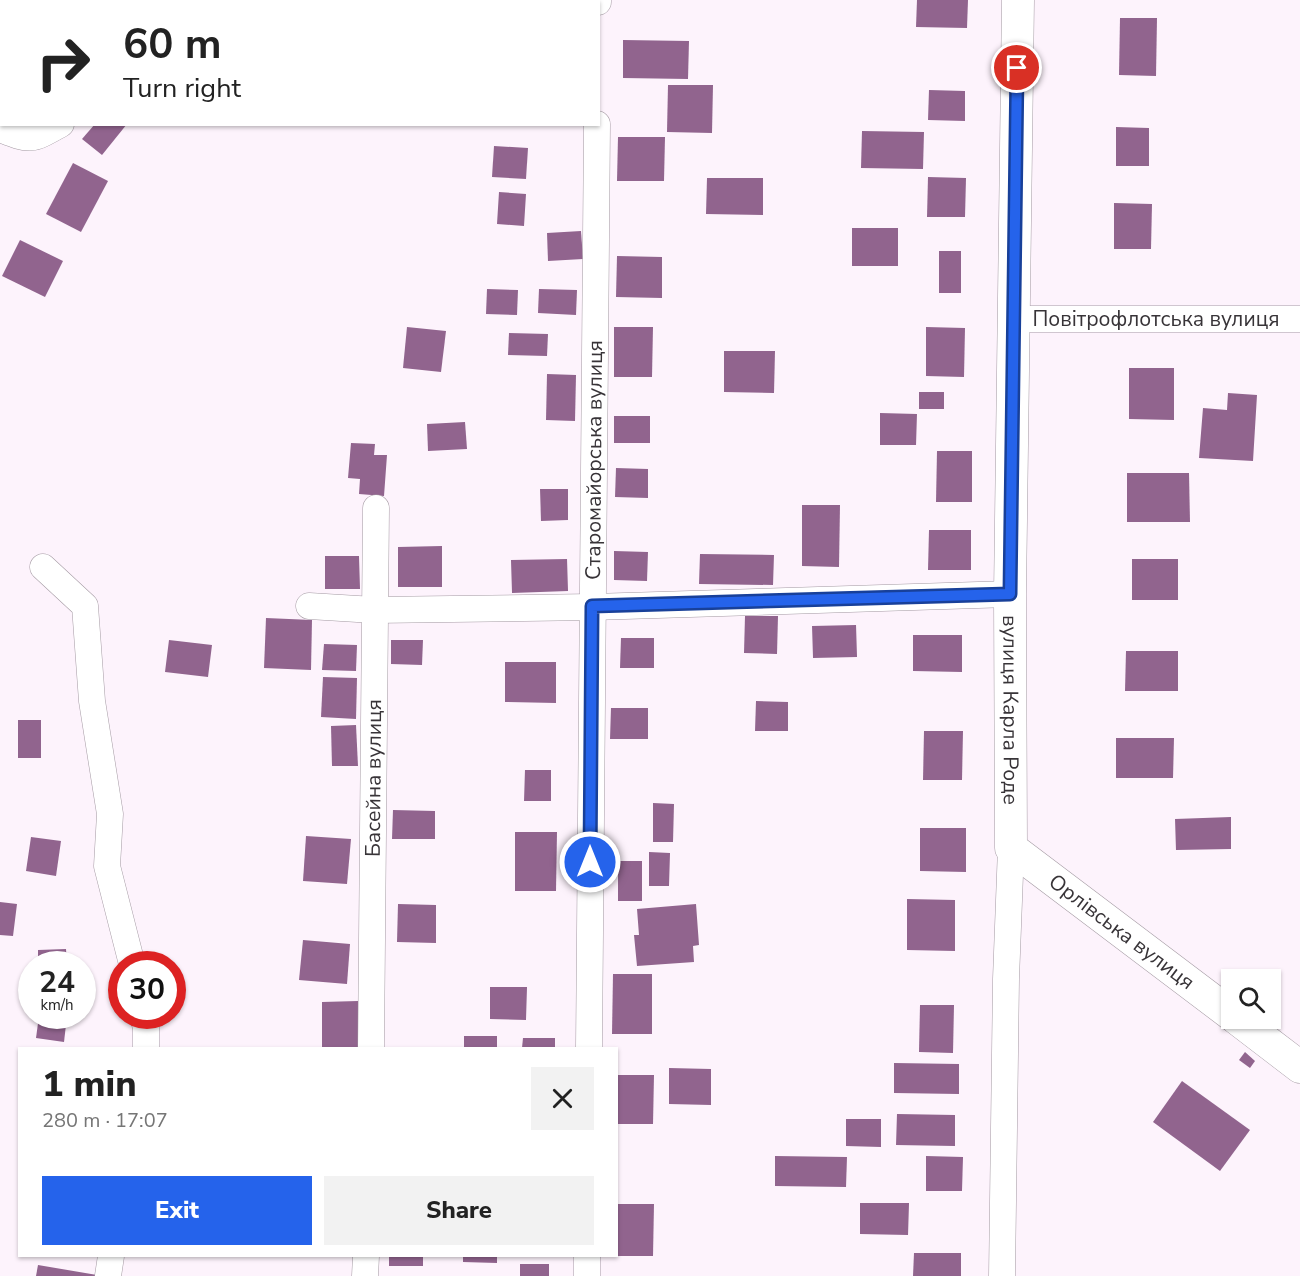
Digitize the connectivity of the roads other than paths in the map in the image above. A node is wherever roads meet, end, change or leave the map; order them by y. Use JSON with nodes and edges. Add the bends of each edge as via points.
{"nodes":[{"id":1,"x":1018,"y":0,"type":"edge"},
{"id":2,"x":57,"y":126,"type":"edge"},
{"id":3,"x":597,"y":126,"type":"edge"},
{"id":4,"x":0,"y":129,"type":"edge"},
{"id":5,"x":1300,"y":319,"type":"edge"},
{"id":6,"x":1014,"y":320,"type":"junction"},
{"id":7,"x":376,"y":507,"type":"dead end"},
{"id":8,"x":43,"y":567,"type":"dead end"},
{"id":9,"x":1010,"y":594,"type":"junction"},
{"id":10,"x":309,"y":606,"type":"dead end"},
{"id":11,"x":592,"y":606,"type":"junction"},
{"id":12,"x":374,"y":610,"type":"junction"},
{"id":13,"x":1011,"y":848,"type":"junction"},
{"id":14,"x":129,"y":951,"type":"edge"},
{"id":15,"x":1221,"y":1008,"type":"edge"},
{"id":16,"x":146,"y":1029,"type":"edge"},
{"id":17,"x":1250,"y":1029,"type":"edge"},
{"id":18,"x":146,"y":1047,"type":"edge"},
{"id":19,"x":371,"y":1047,"type":"edge"},
{"id":20,"x":589,"y":1047,"type":"edge"},
{"id":21,"x":1300,"y":1067,"type":"edge"},
{"id":22,"x":111,"y":1257,"type":"edge"},
{"id":23,"x":366,"y":1257,"type":"edge"},
{"id":24,"x":587,"y":1257,"type":"edge"},
{"id":25,"x":108,"y":1276,"type":"edge"},
{"id":26,"x":365,"y":1276,"type":"edge"},
{"id":27,"x":587,"y":1276,"type":"edge"},
{"id":28,"x":1002,"y":1276,"type":"edge"}],
"edges":[{"from":1,"to":6,"type":"street","name":"вулиця Карла Роде"},
{"from":2,"to":4,"type":"street","via":[[36,138]]},
{"from":3,"to":11,"type":"street","name":"Старомайорська вулиця"},
{"from":5,"to":6,"type":"street","name":"Повітрофлотська вулиця"},
{"from":6,"to":9,"type":"street","name":"вулиця Карла Роде"},
{"from":7,"to":12,"type":"street","name":"Басейна вулиця"},
{"from":8,"to":14,"type":"street","via":[[85,606],[92,701],[110,814],[107,866]]},
{"from":9,"to":11,"type":"street"},
{"from":9,"to":13,"type":"street","name":"вулиця Карла Роде"},
{"from":10,"to":12,"type":"street"},
{"from":11,"to":12,"type":"street"},
{"from":11,"to":20,"type":"street","name":"Старомайорська вулиця"},
{"from":12,"to":19,"type":"street","name":"Басейна вулиця"},
{"from":13,"to":15,"type":"street","name":"Орлівська вулиця"},
{"from":13,"to":28,"type":"street","name":"вулиця Карла Роде"},
{"from":16,"to":18,"type":"street"},
{"from":17,"to":21,"type":"street"},
{"from":22,"to":25,"type":"street"},
{"from":23,"to":26,"type":"street"},
{"from":24,"to":27,"type":"street"}]}
